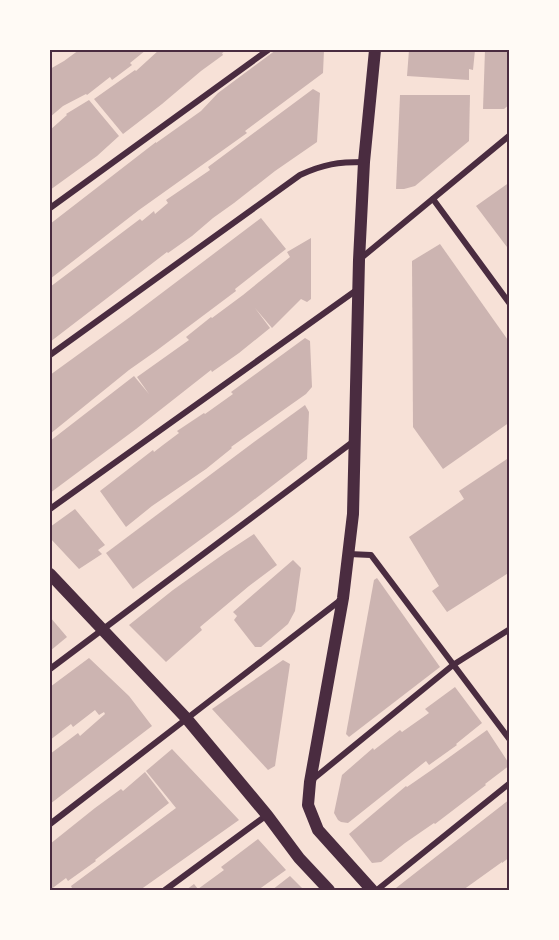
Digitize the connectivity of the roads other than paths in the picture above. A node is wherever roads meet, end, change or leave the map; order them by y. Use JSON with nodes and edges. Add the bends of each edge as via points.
{"nodes":[{"id":1,"x":268,"y":50,"type":"edge"},
{"id":2,"x":375,"y":50,"type":"edge"},
{"id":3,"x":510,"y":135,"type":"edge"},
{"id":4,"x":364,"y":162,"type":"junction"},
{"id":5,"x":434,"y":199,"type":"junction"},
{"id":6,"x":50,"y":208,"type":"edge"},
{"id":7,"x":359,"y":260,"type":"junction"},
{"id":8,"x":358,"y":289,"type":"junction"},
{"id":9,"x":510,"y":304,"type":"edge"},
{"id":10,"x":50,"y":355,"type":"edge"},
{"id":11,"x":355,"y":440,"type":"junction"},
{"id":12,"x":50,"y":509,"type":"edge"},
{"id":13,"x":349,"y":554,"type":"junction"},
{"id":14,"x":50,"y":574,"type":"edge"},
{"id":15,"x":343,"y":598,"type":"junction"},
{"id":16,"x":102,"y":630,"type":"junction"},
{"id":17,"x":510,"y":630,"type":"edge"},
{"id":18,"x":453,"y":665,"type":"junction"},
{"id":19,"x":50,"y":669,"type":"edge"},
{"id":20,"x":187,"y":719,"type":"junction"},
{"id":21,"x":510,"y":740,"type":"edge"},
{"id":22,"x":310,"y":782,"type":"junction"},
{"id":23,"x":510,"y":783,"type":"edge"},
{"id":24,"x":267,"y":816,"type":"junction"},
{"id":25,"x":50,"y":824,"type":"edge"},
{"id":26,"x":165,"y":891,"type":"edge"},
{"id":27,"x":329,"y":891,"type":"edge"},
{"id":28,"x":372,"y":891,"type":"edge"},
{"id":29,"x":377,"y":891,"type":"edge"}],
"edges":[{"from":1,"to":6,"type":"street"},
{"from":2,"to":4,"type":"main road"},
{"from":3,"to":5,"type":"street"},
{"from":4,"to":7,"type":"main road"},
{"from":4,"to":10,"type":"street","via":[[341,162],[300,175]]},
{"from":5,"to":7,"type":"street"},
{"from":5,"to":9,"type":"street"},
{"from":7,"to":8,"type":"main road"},
{"from":8,"to":11,"type":"main road"},
{"from":8,"to":12,"type":"street"},
{"from":11,"to":13,"type":"main road"},
{"from":11,"to":16,"type":"street"},
{"from":13,"to":15,"type":"main road"},
{"from":13,"to":18,"type":"street","via":[[371,555]]},
{"from":14,"to":16,"type":"main road"},
{"from":15,"to":20,"type":"street"},
{"from":15,"to":22,"type":"main road"},
{"from":16,"to":19,"type":"street"},
{"from":16,"to":20,"type":"main road"},
{"from":17,"to":18,"type":"street"},
{"from":18,"to":21,"type":"street"},
{"from":18,"to":22,"type":"street"},
{"from":20,"to":24,"type":"main road"},
{"from":20,"to":25,"type":"street"},
{"from":22,"to":28,"type":"main road","via":[[308,805],[318,830]]},
{"from":23,"to":29,"type":"street"},
{"from":24,"to":26,"type":"street"},
{"from":24,"to":27,"type":"main road"}]}
